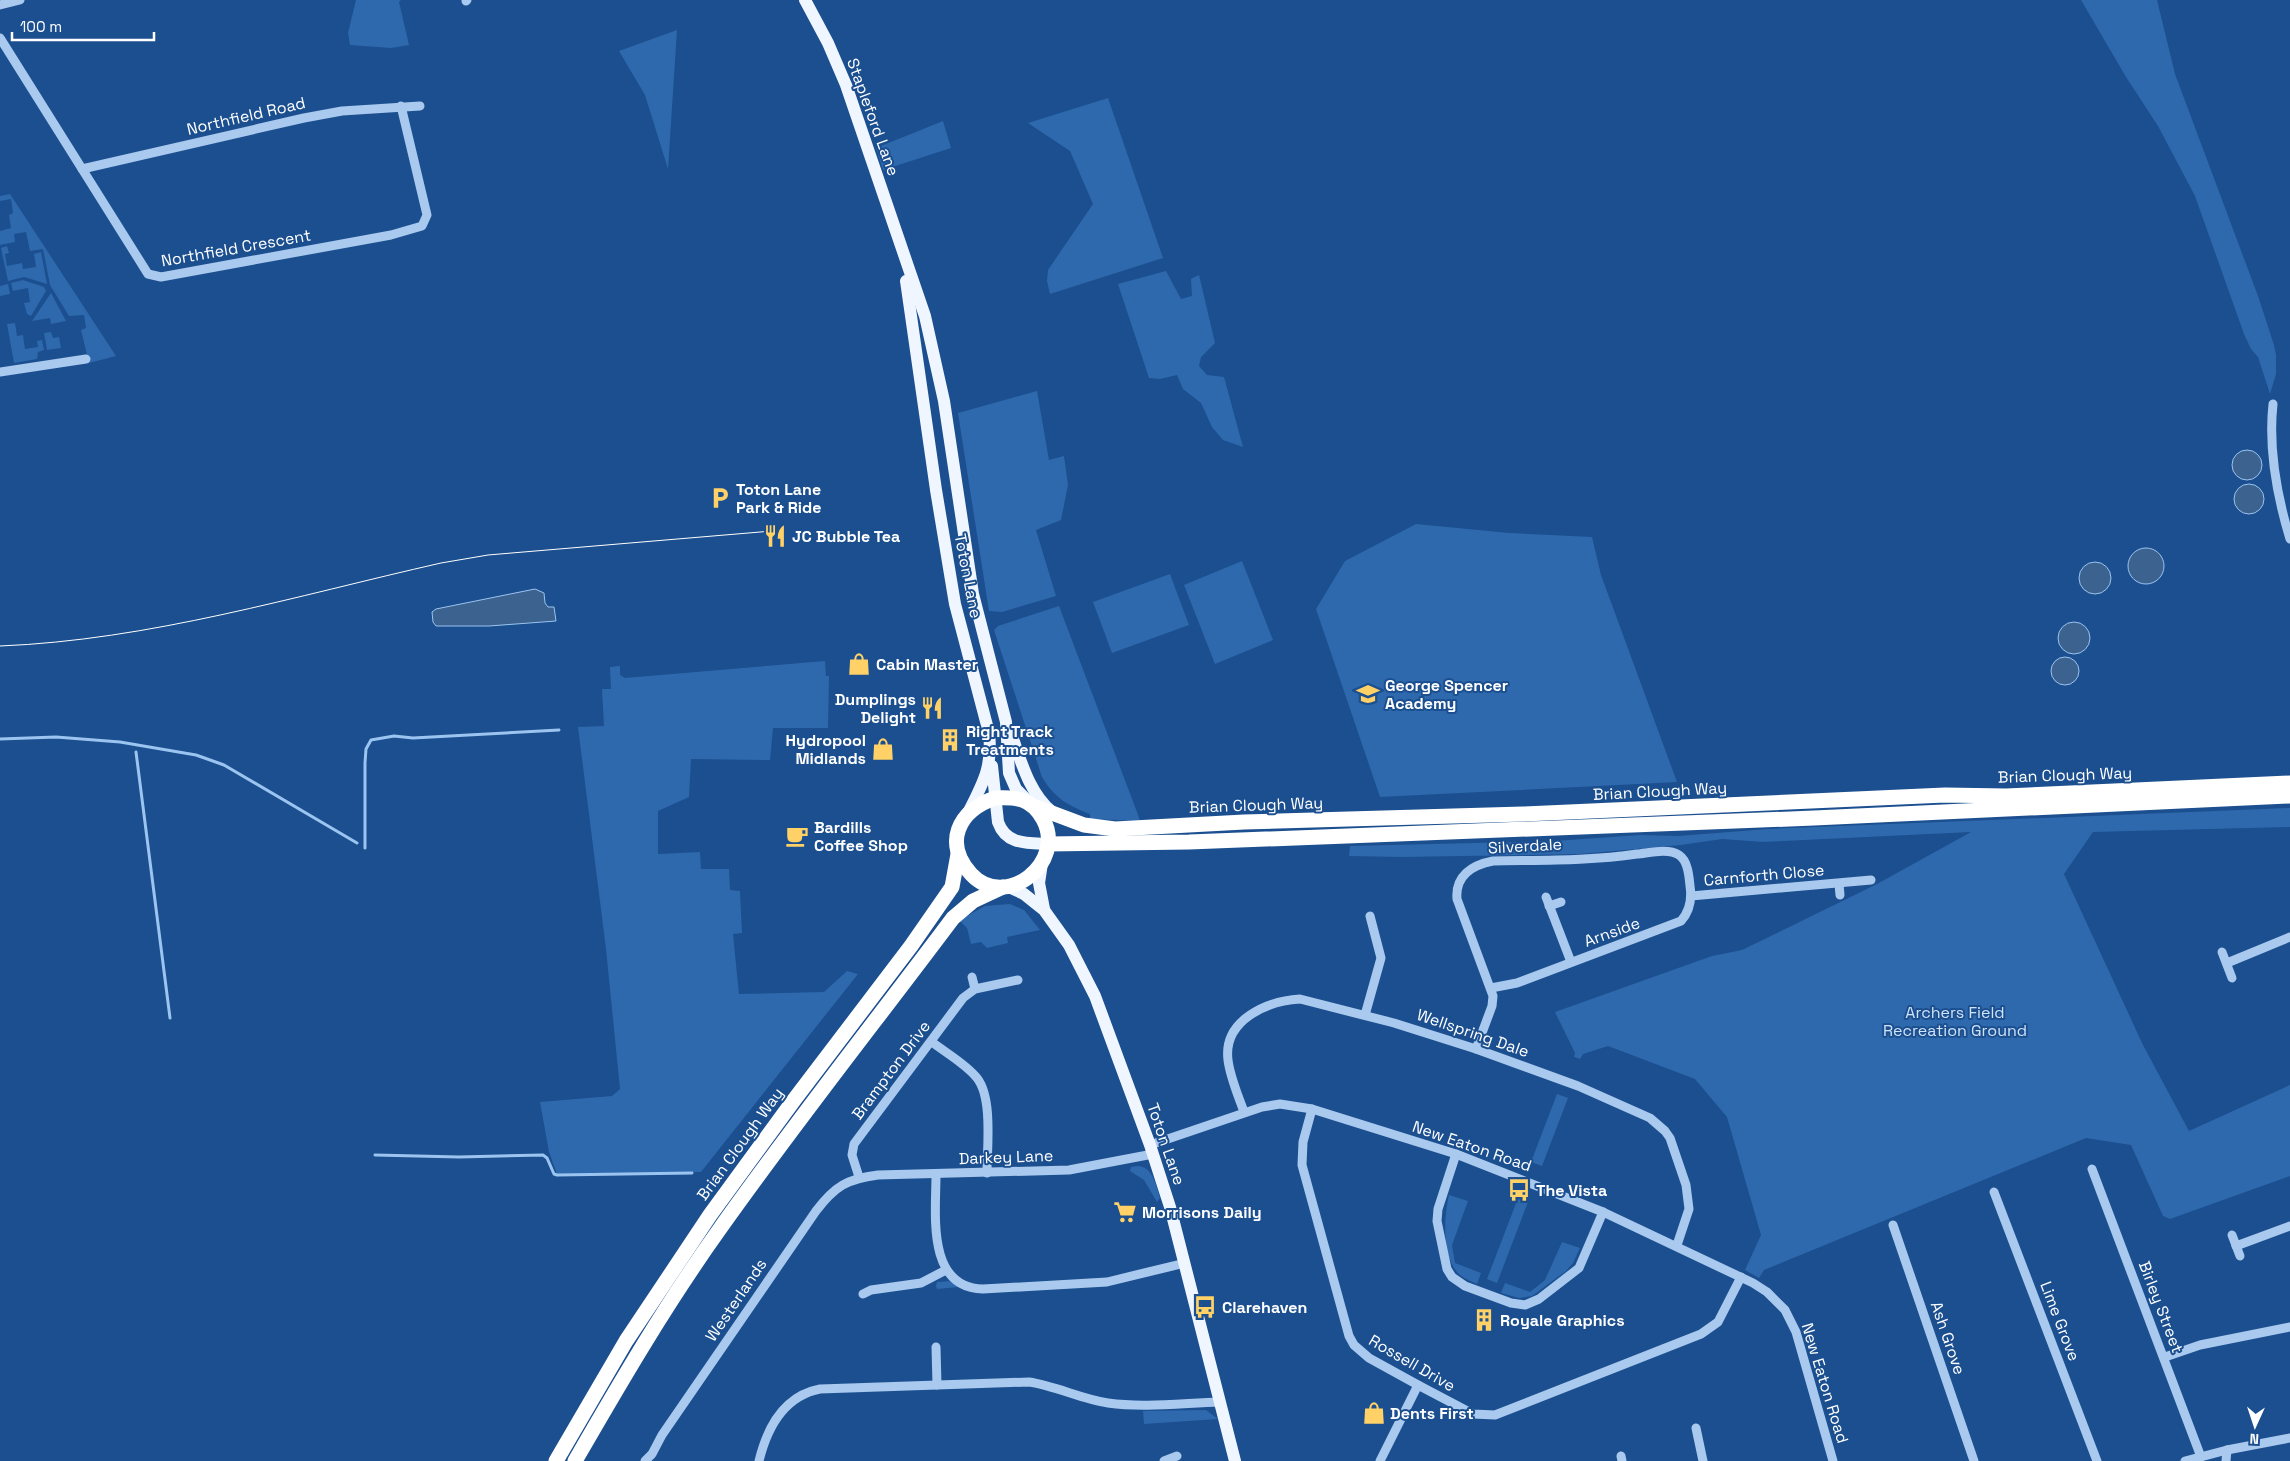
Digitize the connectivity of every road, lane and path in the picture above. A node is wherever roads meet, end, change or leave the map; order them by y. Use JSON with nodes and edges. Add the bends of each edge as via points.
{"nodes":[{"id":1,"x":20,"y":0,"type":"edge"},
{"id":2,"x":805,"y":0,"type":"edge"},
{"id":3,"x":0,"y":4,"type":"edge"},
{"id":4,"x":0,"y":38,"type":"edge"},
{"id":5,"x":401,"y":106,"type":"junction"},
{"id":6,"x":420,"y":106,"type":"dead end"},
{"id":7,"x":82,"y":169,"type":"junction"},
{"id":8,"x":900,"y":249,"type":"junction"},
{"id":9,"x":913,"y":340,"type":"joint"},
{"id":10,"x":931,"y":342,"type":"joint"},
{"id":11,"x":86,"y":360,"type":"dead end"},
{"id":12,"x":0,"y":372,"type":"edge"},
{"id":13,"x":2273,"y":404,"type":"dead end"},
{"id":14,"x":2290,"y":539,"type":"edge"},
{"id":15,"x":1006,"y":722,"type":"junction"},
{"id":16,"x":991,"y":755,"type":"junction"},
{"id":17,"x":2290,"y":783,"type":"edge"},
{"id":18,"x":2290,"y":796,"type":"edge"},
{"id":19,"x":994,"y":798,"type":"junction"},
{"id":20,"x":1033,"y":805,"type":"junction"},
{"id":21,"x":969,"y":811,"type":"junction"},
{"id":22,"x":1057,"y":815,"type":"junction"},
{"id":23,"x":1048,"y":844,"type":"junction"},
{"id":24,"x":958,"y":854,"type":"junction"},
{"id":25,"x":1042,"y":863,"type":"junction"},
{"id":26,"x":1871,"y":880,"type":"dead end"},
{"id":27,"x":1839,"y":884,"type":"junction"},
{"id":28,"x":1006,"y":887,"type":"junction"},
{"id":29,"x":1840,"y":895,"type":"dead end"},
{"id":30,"x":1691,"y":896,"type":"junction"},
{"id":31,"x":1561,"y":902,"type":"dead end"},
{"id":32,"x":1044,"y":910,"type":"junction"},
{"id":33,"x":1370,"y":916,"type":"dead end"},
{"id":34,"x":2290,"y":937,"type":"edge"},
{"id":35,"x":2222,"y":952,"type":"dead end"},
{"id":36,"x":1571,"y":962,"type":"junction"},
{"id":37,"x":2227,"y":963,"type":"junction"},
{"id":38,"x":972,"y":977,"type":"dead end"},
{"id":39,"x":2232,"y":978,"type":"dead end"},
{"id":40,"x":1018,"y":980,"type":"dead end"},
{"id":41,"x":1491,"y":988,"type":"junction"},
{"id":42,"x":975,"y":990,"type":"junction"},
{"id":43,"x":1366,"y":1015,"type":"junction"},
{"id":44,"x":932,"y":1042,"type":"junction"},
{"id":45,"x":1476,"y":1049,"type":"junction"},
{"id":46,"x":1312,"y":1110,"type":"junction"},
{"id":47,"x":1244,"y":1112,"type":"junction"},
{"id":48,"x":1151,"y":1149,"type":"junction"},
{"id":49,"x":1456,"y":1154,"type":"junction"},
{"id":50,"x":2092,"y":1169,"type":"dead end"},
{"id":51,"x":987,"y":1173,"type":"junction"},
{"id":52,"x":936,"y":1174,"type":"junction"},
{"id":53,"x":858,"y":1177,"type":"junction"},
{"id":54,"x":1994,"y":1192,"type":"dead end"},
{"id":55,"x":1603,"y":1212,"type":"junction"},
{"id":56,"x":1893,"y":1225,"type":"dead end"},
{"id":57,"x":2290,"y":1226,"type":"edge"},
{"id":58,"x":2232,"y":1234,"type":"dead end"},
{"id":59,"x":1677,"y":1245,"type":"junction"},
{"id":60,"x":2236,"y":1246,"type":"junction"},
{"id":61,"x":2240,"y":1256,"type":"dead end"},
{"id":62,"x":1185,"y":1263,"type":"junction"},
{"id":63,"x":946,"y":1270,"type":"junction"},
{"id":64,"x":1741,"y":1277,"type":"junction"},
{"id":65,"x":863,"y":1294,"type":"dead end"},
{"id":66,"x":2290,"y":1327,"type":"edge"},
{"id":67,"x":936,"y":1347,"type":"dead end"},
{"id":68,"x":2165,"y":1358,"type":"junction"},
{"id":69,"x":937,"y":1385,"type":"junction"},
{"id":70,"x":1418,"y":1385,"type":"junction"},
{"id":71,"x":1220,"y":1402,"type":"junction"},
{"id":72,"x":1696,"y":1428,"type":"dead end"},
{"id":73,"x":2290,"y":1438,"type":"edge"},
{"id":74,"x":2227,"y":1450,"type":"junction"},
{"id":75,"x":1177,"y":1456,"type":"dead end"},
{"id":76,"x":654,"y":1457,"type":"edge"},
{"id":77,"x":2201,"y":1457,"type":"junction"},
{"id":78,"x":556,"y":1461,"type":"edge"},
{"id":79,"x":575,"y":1461,"type":"edge"},
{"id":80,"x":645,"y":1461,"type":"edge"},
{"id":81,"x":760,"y":1461,"type":"edge"},
{"id":82,"x":1164,"y":1461,"type":"edge"},
{"id":83,"x":1235,"y":1461,"type":"edge"},
{"id":84,"x":1380,"y":1461,"type":"edge"},
{"id":85,"x":1703,"y":1461,"type":"edge"},
{"id":86,"x":1833,"y":1461,"type":"edge"},
{"id":87,"x":1974,"y":1461,"type":"edge"},
{"id":88,"x":2097,"y":1461,"type":"edge"},
{"id":89,"x":2185,"y":1461,"type":"edge"},
{"id":90,"x":2226,"y":1461,"type":"edge"}],
"edges":[{"from":1,"to":3,"type":"street"},
{"from":2,"to":8,"type":"main road","name":"Stapleford Lane","via":[[846,85]]},
{"from":4,"to":7,"type":"street","name":"Northfield Crescent"},
{"from":5,"to":6,"type":"street","name":"Northfield Road"},
{"from":5,"to":7,"type":"street","name":"Northfield Road","via":[[304,118]]},
{"from":5,"to":7,"type":"street","name":"Northfield Crescent","via":[[427,215],[422,226],[382,236],[153,277],[148,274]]},
{"from":8,"to":9,"type":"main road","name":"Stapleford Lane"},
{"from":8,"to":10,"type":"main road","name":"Stapleford Lane","via":[[925,316]]},
{"from":9,"to":16,"type":"main road","name":"Toton Lane","via":[[955,604],[990,733]]},
{"from":10,"to":15,"type":"main road","name":"Toton Lane","via":[[944,401],[973,594]]},
{"from":11,"to":12,"type":"street"},
{"from":13,"to":14,"type":"street","via":[[2276,484]]},
{"from":15,"to":20,"type":"main road","name":"Toton Lane","via":[[1009,773],[1016,789]]},
{"from":15,"to":22,"type":"main road","via":[[1032,787],[1045,806]]},
{"from":16,"to":19,"type":"main road"},
{"from":16,"to":21,"type":"main road","name":"Toton Lane","via":[[986,776]]},
{"from":17,"to":22,"type":"highway","name":"Brian Clough Way","via":[[1115,829],[1097,828]]},
{"from":18,"to":23,"type":"highway","name":"Brian Clough Way","via":[[1715,822],[1189,842]]},
{"from":19,"to":20,"type":"highway","name":"Brian Clough Way"},
{"from":19,"to":21,"type":"highway"},
{"from":19,"to":23,"type":"main road","via":[[998,822],[1005,836],[1018,842]]},
{"from":20,"to":22,"type":"highway","name":"Brian Clough Way"},
{"from":20,"to":23,"type":"highway","via":[[1046,824]]},
{"from":21,"to":24,"type":"highway","name":"Brian Clough Way","via":[[957,836]]},
{"from":23,"to":25,"type":"highway"},
{"from":24,"to":28,"type":"highway","via":[[979,880]]},
{"from":24,"to":78,"type":"highway","name":"Brian Clough Way","via":[[952,887],[710,1215],[626,1341]]},
{"from":25,"to":28,"type":"highway","name":"Brian Clough Way","via":[[1024,880]]},
{"from":25,"to":32,"type":"main road","name":"Toton Lane","via":[[1039,883]]},
{"from":26,"to":27,"type":"street","name":"Carnforth Close"},
{"from":27,"to":29,"type":"street","name":"Carnforth Close"},
{"from":27,"to":30,"type":"street","name":"Carnforth Close"},
{"from":28,"to":32,"type":"main road","name":"Toton Lane","via":[[1024,894]]},
{"from":28,"to":79,"type":"highway","name":"Brian Clough Way","via":[[973,901],[953,918],[797,1124],[718,1231],[633,1362]]},
{"from":30,"to":36,"type":"street","name":"Arnside","via":[[1686,916],[1676,924]]},
{"from":30,"to":41,"type":"street","name":"Silverdale","via":[[1684,860],[1673,852],[1480,864],[1468,870],[1457,886],[1457,899]]},
{"from":31,"to":36,"type":"street","via":[[1548,902]]},
{"from":32,"to":48,"type":"main road","name":"Toton Lane","via":[[1069,945],[1096,996]]},
{"from":33,"to":43,"type":"street","via":[[1380,958]]},
{"from":34,"to":37,"type":"street"},
{"from":35,"to":37,"type":"street"},
{"from":36,"to":41,"type":"street","name":"Arnside","via":[[1517,983]]},
{"from":37,"to":39,"type":"street"},
{"from":38,"to":42,"type":"street"},
{"from":40,"to":42,"type":"street","name":"Brampton Drive"},
{"from":41,"to":45,"type":"street","name":"Silverdale","via":[[1493,1003]]},
{"from":42,"to":44,"type":"street","name":"Brampton Drive","via":[[963,998]]},
{"from":43,"to":45,"type":"street","name":"Wellspring Dale"},
{"from":43,"to":47,"type":"street","name":"Wellspring Dale","via":[[1300,999],[1280,1002],[1241,1021],[1230,1039],[1228,1058]]},
{"from":44,"to":51,"type":"street","via":[[973,1074],[981,1085],[986,1102]]},
{"from":44,"to":53,"type":"street","name":"Brampton Drive","via":[[854,1144],[852,1155]]},
{"from":45,"to":59,"type":"street","name":"Wellspring Dale","via":[[1578,1086],[1640,1112],[1659,1124],[1670,1138],[1687,1192],[1688,1218]]},
{"from":46,"to":47,"type":"street","name":"New Eaton Road","via":[[1280,1104]]},
{"from":46,"to":49,"type":"street","name":"New Eaton Road"},
{"from":46,"to":70,"type":"street","name":"Rossell Drive","via":[[1303,1142],[1302,1165],[1349,1336],[1354,1346],[1369,1358]]},
{"from":47,"to":48,"type":"street","name":"New Eaton Road"},
{"from":48,"to":51,"type":"street","name":"Darkey Lane","via":[[1078,1169]]},
{"from":48,"to":62,"type":"main road","name":"Toton Lane"},
{"from":49,"to":55,"type":"street","name":"New Eaton Road"},
{"from":49,"to":55,"type":"street","via":[[1437,1221],[1447,1269],[1465,1286],[1511,1304],[1539,1299],[1579,1268]]},
{"from":50,"to":68,"type":"street","name":"Birley Street"},
{"from":51,"to":52,"type":"street","name":"Darkey Lane"},
{"from":52,"to":53,"type":"street","name":"Darkey Lane"},
{"from":52,"to":63,"type":"street","via":[[936,1241]]},
{"from":53,"to":76,"type":"street","name":"Westerlands","via":[[830,1193],[816,1211],[668,1427]]},
{"from":54,"to":88,"type":"street","name":"Lime Grove"},
{"from":55,"to":59,"type":"street","name":"New Eaton Road"},
{"from":56,"to":87,"type":"street","name":"Ash Grove"},
{"from":57,"to":60,"type":"street"},
{"from":58,"to":60,"type":"street"},
{"from":59,"to":64,"type":"street","name":"New Eaton Road"},
{"from":60,"to":61,"type":"street"},
{"from":62,"to":63,"type":"street","via":[[1107,1282],[983,1289],[960,1283]]},
{"from":62,"to":71,"type":"main road","name":"Toton Lane"},
{"from":63,"to":65,"type":"street","via":[[921,1283]]},
{"from":64,"to":70,"type":"street","name":"Rossell Drive","via":[[1723,1314],[1708,1330],[1495,1415],[1474,1414]]},
{"from":64,"to":86,"type":"street","name":"New Eaton Road","via":[[1767,1292],[1785,1310],[1796,1332]]},
{"from":66,"to":68,"type":"street","via":[[2210,1342]]},
{"from":67,"to":69,"type":"street"},
{"from":68,"to":77,"type":"street","name":"Birley Street"},
{"from":69,"to":71,"type":"street","via":[[1029,1382],[1046,1384],[1105,1403],[1125,1405]]},
{"from":69,"to":81,"type":"street","via":[[810,1391],[794,1400],[776,1418]]},
{"from":70,"to":84,"type":"street"},
{"from":71,"to":83,"type":"main road","name":"Toton Lane"},
{"from":72,"to":85,"type":"street"},
{"from":73,"to":74,"type":"street"},
{"from":74,"to":77,"type":"street"},
{"from":74,"to":90,"type":"street"},
{"from":75,"to":82,"type":"street"},
{"from":76,"to":80,"type":"street","name":"Westerlands"},
{"from":77,"to":89,"type":"street"}]}
